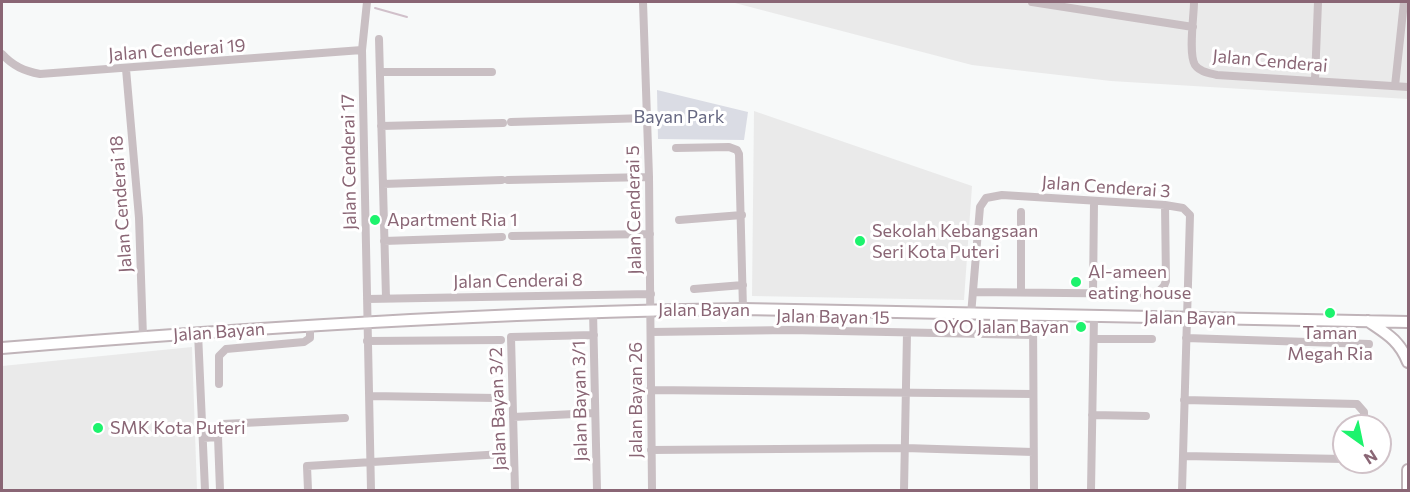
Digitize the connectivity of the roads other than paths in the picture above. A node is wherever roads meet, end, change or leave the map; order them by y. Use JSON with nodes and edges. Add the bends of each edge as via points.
{"nodes":[{"id":1,"x":367,"y":2,"type":"edge"},
{"id":2,"x":643,"y":2,"type":"edge"},
{"id":3,"x":1032,"y":2,"type":"edge"},
{"id":4,"x":1194,"y":2,"type":"edge"},
{"id":5,"x":1318,"y":2,"type":"edge"},
{"id":6,"x":1404,"y":2,"type":"edge"},
{"id":7,"x":1193,"y":27,"type":"junction"},
{"id":8,"x":379,"y":39,"type":"dead end"},
{"id":9,"x":362,"y":50,"type":"junction"},
{"id":10,"x":2,"y":54,"type":"edge"},
{"id":11,"x":126,"y":69,"type":"junction"},
{"id":12,"x":380,"y":72,"type":"junction"},
{"id":13,"x":492,"y":72,"type":"dead end"},
{"id":14,"x":1315,"y":80,"type":"junction"},
{"id":15,"x":1395,"y":86,"type":"junction"},
{"id":16,"x":1408,"y":87,"type":"edge"},
{"id":17,"x":647,"y":118,"type":"junction"},
{"id":18,"x":381,"y":126,"type":"junction"},
{"id":19,"x":676,"y":148,"type":"dead end"},
{"id":20,"x":649,"y":177,"type":"junction"},
{"id":21,"x":383,"y":184,"type":"junction"},
{"id":22,"x":1094,"y":202,"type":"junction"},
{"id":23,"x":1166,"y":205,"type":"junction"},
{"id":24,"x":1021,"y":212,"type":"dead end"},
{"id":25,"x":742,"y":215,"type":"junction"},
{"id":26,"x":679,"y":220,"type":"dead end"},
{"id":27,"x":650,"y":234,"type":"junction"},
{"id":28,"x":502,"y":237,"type":"dead end"},
{"id":29,"x":512,"y":237,"type":"dead end"},
{"id":30,"x":384,"y":242,"type":"junction"},
{"id":31,"x":743,"y":285,"type":"junction"},
{"id":32,"x":694,"y":289,"type":"dead end"},
{"id":33,"x":974,"y":292,"type":"junction"},
{"id":34,"x":1021,"y":292,"type":"junction"},
{"id":35,"x":1093,"y":293,"type":"junction"},
{"id":36,"x":651,"y":294,"type":"junction"},
{"id":37,"x":386,"y":298,"type":"junction"},
{"id":38,"x":367,"y":299,"type":"junction"},
{"id":39,"x":743,"y":309,"type":"junction"},
{"id":40,"x":651,"y":310,"type":"junction"},
{"id":41,"x":593,"y":311,"type":"junction"},
{"id":42,"x":971,"y":315,"type":"junction"},
{"id":43,"x":1034,"y":315,"type":"junction"},
{"id":44,"x":1094,"y":316,"type":"junction"},
{"id":45,"x":1186,"y":318,"type":"junction"},
{"id":46,"x":1368,"y":320,"type":"junction"},
{"id":47,"x":368,"y":322,"type":"junction"},
{"id":48,"x":1408,"y":322,"type":"edge"},
{"id":49,"x":310,"y":326,"type":"junction"},
{"id":50,"x":651,"y":332,"type":"junction"},
{"id":51,"x":198,"y":333,"type":"junction"},
{"id":52,"x":907,"y":333,"type":"junction"},
{"id":53,"x":594,"y":335,"type":"junction"},
{"id":54,"x":1033,"y":335,"type":"junction"},
{"id":55,"x":142,"y":337,"type":"junction"},
{"id":56,"x":1186,"y":338,"type":"junction"},
{"id":57,"x":1094,"y":339,"type":"junction"},
{"id":58,"x":1152,"y":339,"type":"dead end"},
{"id":59,"x":501,"y":340,"type":"dead end"},
{"id":60,"x":368,"y":341,"type":"junction"},
{"id":61,"x":1369,"y":344,"type":"dead end"},
{"id":62,"x":2,"y":348,"type":"edge"},
{"id":63,"x":1408,"y":363,"type":"edge"},
{"id":64,"x":219,"y":384,"type":"dead end"},
{"id":65,"x":650,"y":390,"type":"junction"},
{"id":66,"x":906,"y":392,"type":"junction"},
{"id":67,"x":1033,"y":394,"type":"junction"},
{"id":68,"x":370,"y":396,"type":"junction"},
{"id":69,"x":496,"y":398,"type":"dead end"},
{"id":70,"x":1184,"y":400,"type":"junction"},
{"id":71,"x":595,"y":413,"type":"junction"},
{"id":72,"x":1364,"y":414,"type":"edge"},
{"id":73,"x":1092,"y":416,"type":"junction"},
{"id":74,"x":1146,"y":416,"type":"dead end"},
{"id":75,"x":513,"y":417,"type":"junction"},
{"id":76,"x":345,"y":418,"type":"dead end"},
{"id":77,"x":218,"y":437,"type":"junction"},
{"id":78,"x":202,"y":438,"type":"junction"},
{"id":79,"x":905,"y":448,"type":"junction"},
{"id":80,"x":651,"y":450,"type":"junction"},
{"id":81,"x":1034,"y":452,"type":"junction"},
{"id":82,"x":503,"y":454,"type":"dead end"},
{"id":83,"x":1183,"y":456,"type":"junction"},
{"id":84,"x":1332,"y":459,"type":"edge"},
{"id":85,"x":370,"y":462,"type":"junction"},
{"id":86,"x":1408,"y":470,"type":"edge"},
{"id":87,"x":205,"y":490,"type":"edge"},
{"id":88,"x":220,"y":490,"type":"edge"},
{"id":89,"x":308,"y":490,"type":"edge"},
{"id":90,"x":371,"y":490,"type":"edge"},
{"id":91,"x":515,"y":490,"type":"edge"},
{"id":92,"x":597,"y":490,"type":"edge"},
{"id":93,"x":652,"y":490,"type":"edge"},
{"id":94,"x":904,"y":490,"type":"edge"},
{"id":95,"x":1034,"y":490,"type":"edge"},
{"id":96,"x":1091,"y":490,"type":"edge"},
{"id":97,"x":1182,"y":490,"type":"edge"},
{"id":98,"x":1408,"y":490,"type":"edge"}],
"edges":[{"from":1,"to":9,"type":"street","name":"Jalan Cenderai 17"},
{"from":2,"to":17,"type":"street","name":"Jalan Cenderai 5"},
{"from":3,"to":7,"type":"street"},
{"from":4,"to":7,"type":"street","name":"Jalan Cenderai"},
{"from":5,"to":14,"type":"street"},
{"from":6,"to":15,"type":"street"},
{"from":7,"to":14,"type":"street","name":"Jalan Cenderai","via":[[1192,57],[1205,72]]},
{"from":8,"to":12,"type":"street"},
{"from":9,"to":11,"type":"street","name":"Jalan Cenderai 19"},
{"from":9,"to":38,"type":"street","name":"Jalan Cenderai 17"},
{"from":10,"to":11,"type":"street","name":"Jalan Cenderai 19","via":[[11,64],[40,74]]},
{"from":11,"to":55,"type":"street","name":"Jalan Cenderai 18","via":[[139,218]]},
{"from":12,"to":13,"type":"street"},
{"from":12,"to":18,"type":"street"},
{"from":14,"to":15,"type":"street","name":"Jalan Cenderai"},
{"from":15,"to":16,"type":"street","name":"Jalan Cenderai"},
{"from":17,"to":18,"type":"street"},
{"from":17,"to":20,"type":"street","name":"Jalan Cenderai 5"},
{"from":18,"to":21,"type":"street"},
{"from":19,"to":25,"type":"street","via":[[737,150]]},
{"from":20,"to":21,"type":"street"},
{"from":20,"to":27,"type":"street","name":"Jalan Cenderai 5"},
{"from":21,"to":30,"type":"street"},
{"from":22,"to":23,"type":"street","name":"Jalan Cenderai 3"},
{"from":22,"to":33,"type":"street","name":"Jalan Cenderai 3","via":[[1002,195],[987,198],[980,207]]},
{"from":22,"to":35,"type":"street"},
{"from":23,"to":35,"type":"street","via":[[1166,281],[1160,291]]},
{"from":23,"to":45,"type":"street","name":"Jalan Cenderai 3","via":[[1183,208],[1190,215]]},
{"from":24,"to":34,"type":"street"},
{"from":25,"to":26,"type":"street"},
{"from":25,"to":31,"type":"street"},
{"from":27,"to":29,"type":"street"},
{"from":27,"to":36,"type":"street","name":"Jalan Cenderai 5"},
{"from":28,"to":30,"type":"street"},
{"from":30,"to":37,"type":"street"},
{"from":31,"to":32,"type":"street"},
{"from":31,"to":39,"type":"street"},
{"from":33,"to":34,"type":"street"},
{"from":33,"to":42,"type":"street"},
{"from":34,"to":35,"type":"street"},
{"from":36,"to":37,"type":"street","name":"Jalan Cenderai 8"},
{"from":36,"to":40,"type":"street","name":"Jalan Cenderai 5"},
{"from":37,"to":38,"type":"street","name":"Jalan Cenderai 8"},
{"from":38,"to":47,"type":"street","name":"Jalan Cenderai 17"},
{"from":39,"to":40,"type":"street","name":"Jalan Bayan"},
{"from":39,"to":42,"type":"street","name":"Jalan Bayan"},
{"from":40,"to":41,"type":"street","name":"Jalan Bayan"},
{"from":40,"to":50,"type":"street","name":"Jalan Bayan 26"},
{"from":41,"to":47,"type":"street","name":"Jalan Bayan"},
{"from":41,"to":53,"type":"street","name":"Jalan Bayan 3/1"},
{"from":42,"to":43,"type":"street","name":"Jalan Bayan"},
{"from":43,"to":44,"type":"street","name":"Jalan Bayan"},
{"from":43,"to":54,"type":"street"},
{"from":44,"to":45,"type":"street","name":"Jalan Bayan"},
{"from":44,"to":57,"type":"street"},
{"from":45,"to":46,"type":"street","name":"Jalan Bayan"},
{"from":45,"to":56,"type":"street"},
{"from":46,"to":48,"type":"street","name":"Jalan Bayan"},
{"from":46,"to":63,"type":"street","via":[[1396,340]]},
{"from":47,"to":49,"type":"street","name":"Jalan Bayan"},
{"from":47,"to":60,"type":"street","name":"Jalan Cenderai 17"},
{"from":49,"to":51,"type":"street","name":"Jalan Bayan"},
{"from":49,"to":64,"type":"street","via":[[310,338],[304,342],[226,349],[219,356]]},
{"from":50,"to":52,"type":"street","name":"Jalan Bayan 15"},
{"from":50,"to":65,"type":"street","name":"Jalan Bayan 26"},
{"from":51,"to":55,"type":"street","name":"Jalan Bayan"},
{"from":51,"to":78,"type":"street"},
{"from":52,"to":54,"type":"street","name":"Jalan Bayan 15"},
{"from":52,"to":66,"type":"street"},
{"from":53,"to":71,"type":"street","name":"Jalan Bayan 3/1"},
{"from":53,"to":75,"type":"street","name":"Jalan Bayan 3/2","via":[[511,337]]},
{"from":54,"to":67,"type":"street"},
{"from":55,"to":62,"type":"street","name":"Jalan Bayan"},
{"from":56,"to":61,"type":"street"},
{"from":56,"to":70,"type":"street"},
{"from":57,"to":58,"type":"street"},
{"from":57,"to":73,"type":"street"},
{"from":59,"to":60,"type":"street"},
{"from":60,"to":68,"type":"street","name":"Jalan Cenderai 17"},
{"from":65,"to":66,"type":"street"},
{"from":65,"to":80,"type":"street","name":"Jalan Bayan 26"},
{"from":66,"to":67,"type":"street"},
{"from":66,"to":79,"type":"street"},
{"from":67,"to":81,"type":"street"},
{"from":68,"to":69,"type":"street"},
{"from":68,"to":85,"type":"street","name":"Jalan Cenderai 17"},
{"from":70,"to":72,"type":"street","via":[[1357,404]]},
{"from":70,"to":83,"type":"street"},
{"from":71,"to":75,"type":"street"},
{"from":71,"to":92,"type":"street","name":"Jalan Bayan 3/1"},
{"from":73,"to":74,"type":"street"},
{"from":73,"to":96,"type":"street"},
{"from":75,"to":91,"type":"street","name":"Jalan Bayan 3/2"},
{"from":76,"to":77,"type":"street","via":[[223,424]]},
{"from":77,"to":78,"type":"street"},
{"from":77,"to":88,"type":"street"},
{"from":78,"to":87,"type":"street"},
{"from":79,"to":80,"type":"street"},
{"from":79,"to":81,"type":"street"},
{"from":79,"to":94,"type":"street"},
{"from":80,"to":93,"type":"street","name":"Jalan Bayan 26"},
{"from":81,"to":95,"type":"street"},
{"from":82,"to":85,"type":"street"},
{"from":83,"to":84,"type":"street"},
{"from":83,"to":97,"type":"street"},
{"from":85,"to":89,"type":"street","via":[[308,466]]},
{"from":85,"to":90,"type":"street","name":"Jalan Cenderai 17"},
{"from":86,"to":98,"type":"street"}]}
